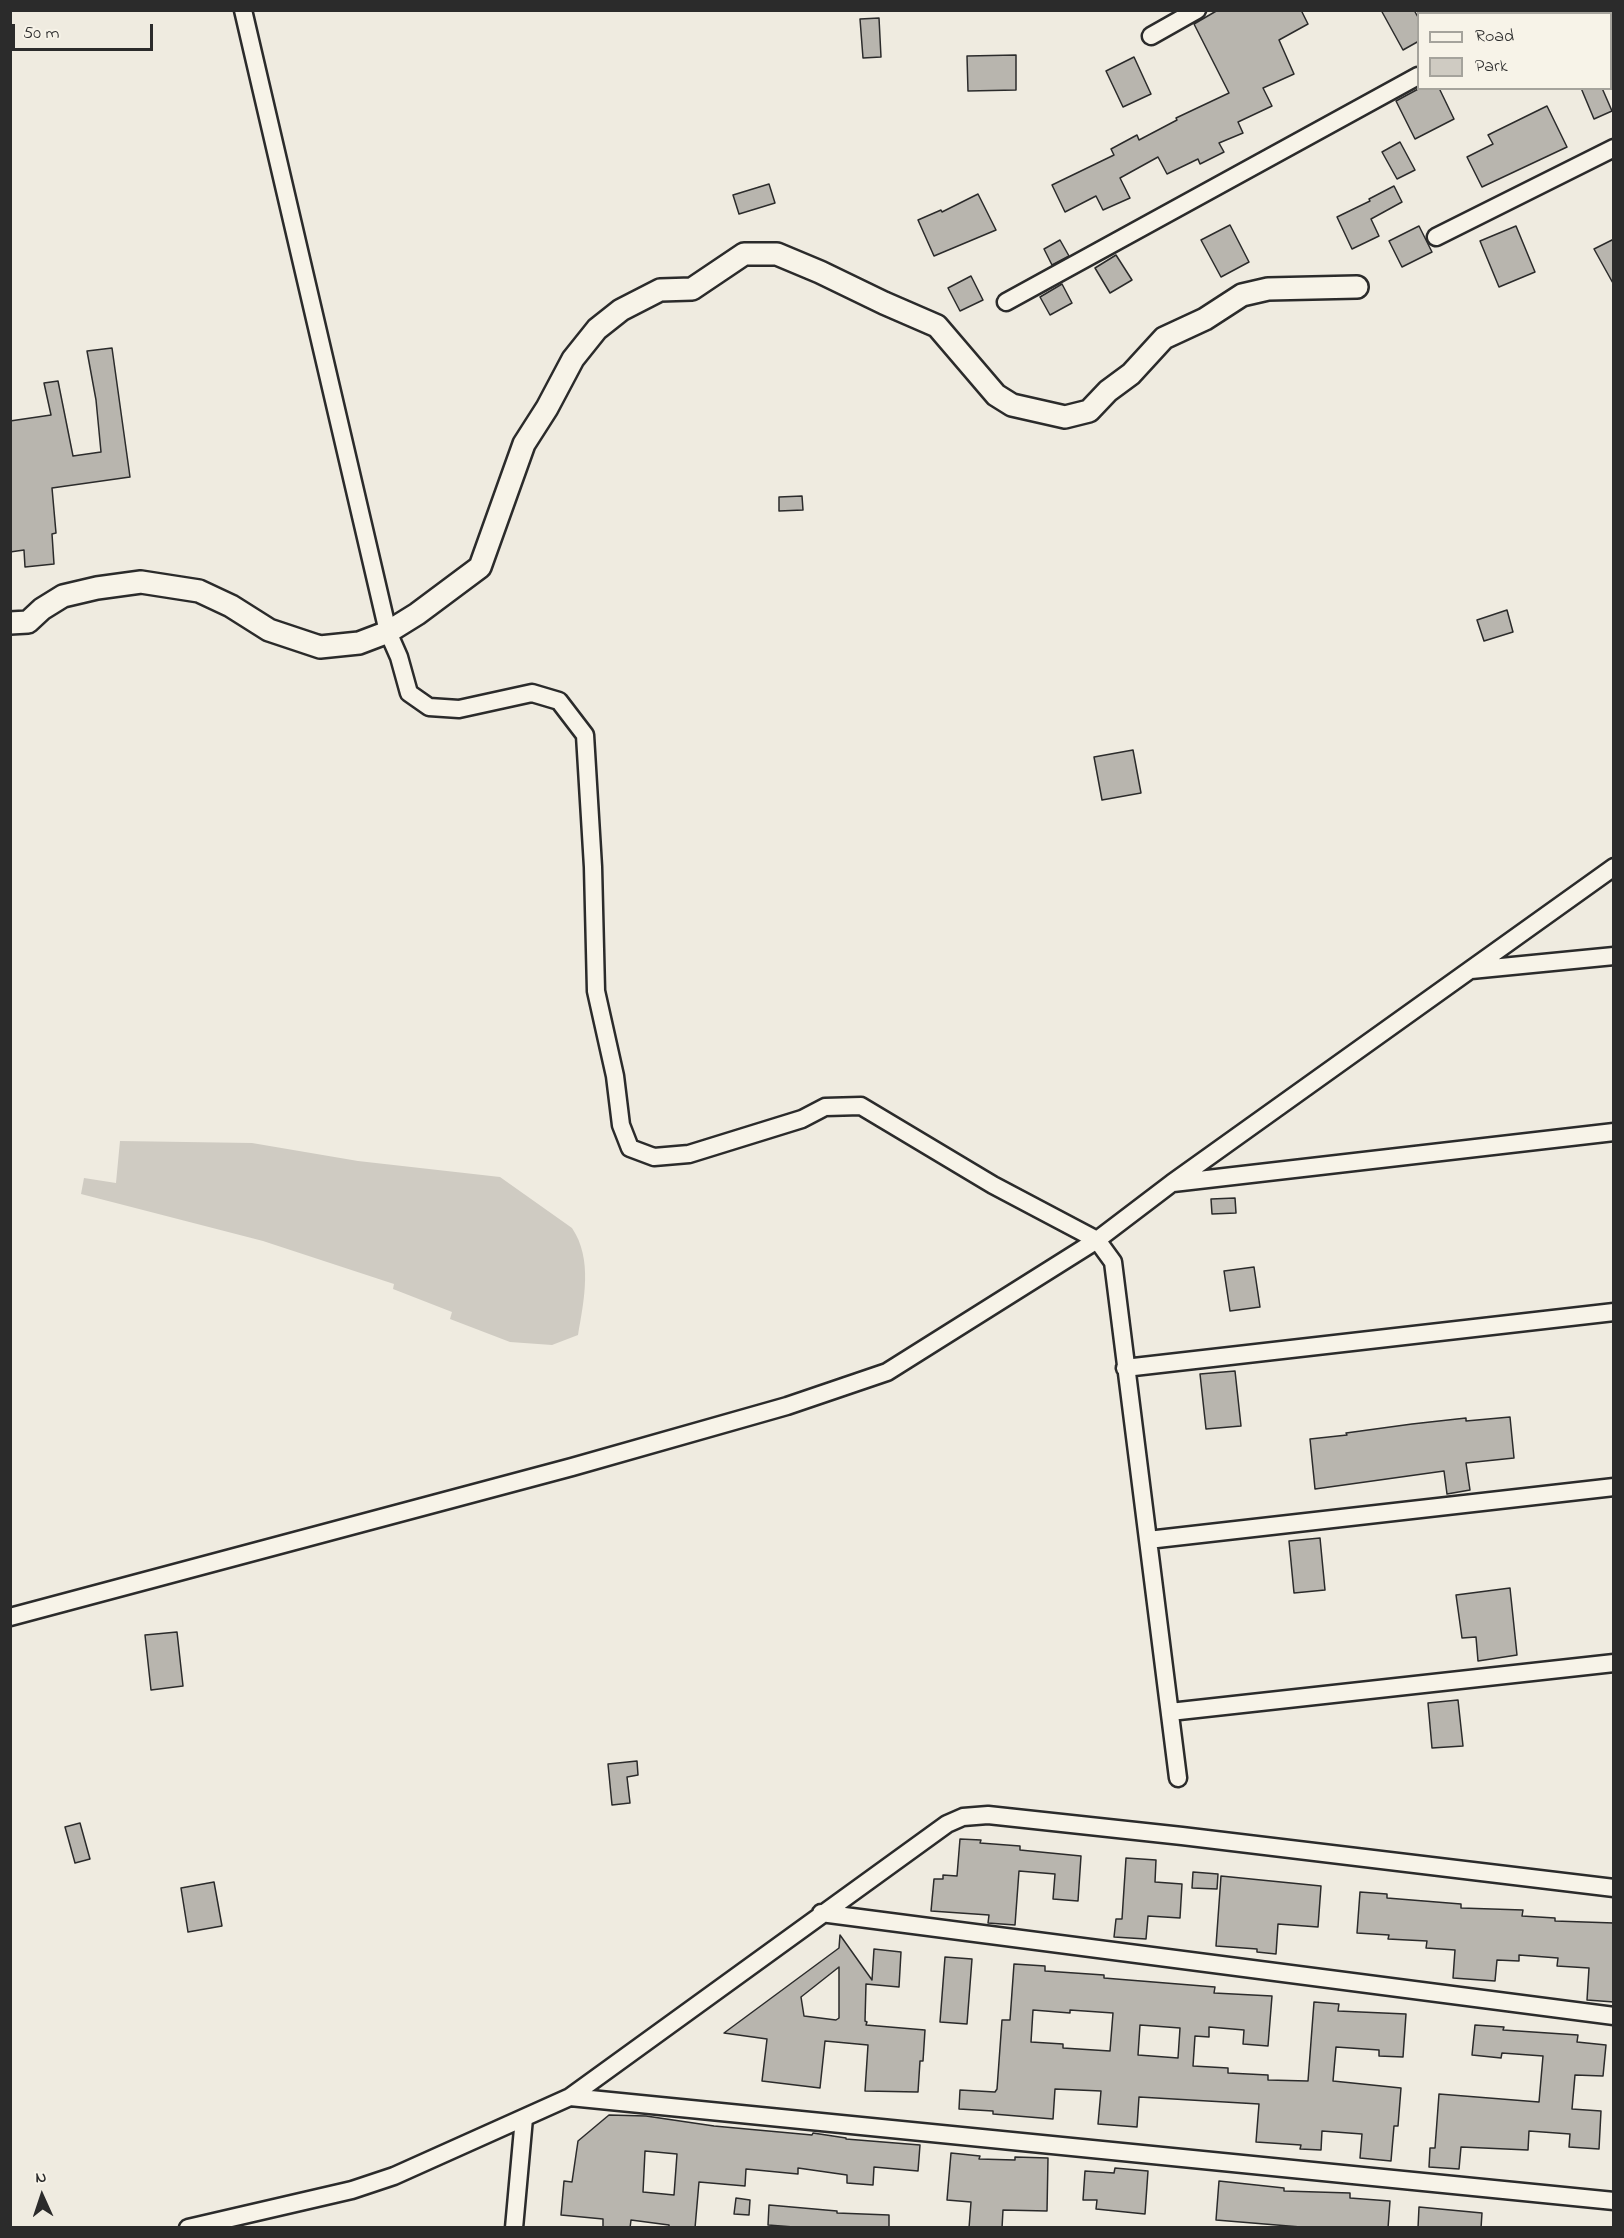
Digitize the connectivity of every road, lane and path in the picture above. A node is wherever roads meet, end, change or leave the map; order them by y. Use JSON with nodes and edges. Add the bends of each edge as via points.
{"nodes":[{"id":1,"x":243,"y":10,"type":"edge"},
{"id":2,"x":1197,"y":10,"type":"edge"},
{"id":3,"x":1151,"y":36,"type":"dead end"},
{"id":4,"x":1417,"y":77,"type":"edge"},
{"id":5,"x":1614,"y":148,"type":"edge"},
{"id":6,"x":1436,"y":237,"type":"dead end"},
{"id":7,"x":1357,"y":286,"type":"dead end"},
{"id":8,"x":1006,"y":302,"type":"dead end"},
{"id":9,"x":10,"y":623,"type":"edge"},
{"id":10,"x":388,"y":632,"type":"junction"},
{"id":11,"x":1614,"y":867,"type":"edge"},
{"id":12,"x":1614,"y":956,"type":"edge"},
{"id":13,"x":1470,"y":970,"type":"junction"},
{"id":14,"x":1614,"y":1132,"type":"edge"},
{"id":15,"x":1172,"y":1184,"type":"junction"},
{"id":16,"x":1097,"y":1240,"type":"junction"},
{"id":17,"x":1614,"y":1312,"type":"edge"},
{"id":18,"x":1125,"y":1368,"type":"junction"},
{"id":19,"x":1614,"y":1487,"type":"edge"},
{"id":20,"x":1148,"y":1540,"type":"junction"},
{"id":21,"x":10,"y":1617,"type":"edge"},
{"id":22,"x":1614,"y":1663,"type":"edge"},
{"id":23,"x":1170,"y":1712,"type":"junction"},
{"id":24,"x":1178,"y":1778,"type":"dead end"},
{"id":25,"x":1614,"y":1888,"type":"edge"},
{"id":26,"x":821,"y":1913,"type":"junction"},
{"id":27,"x":1614,"y":2016,"type":"edge"},
{"id":28,"x":570,"y":2097,"type":"junction"},
{"id":29,"x":524,"y":2118,"type":"junction"},
{"id":30,"x":1614,"y":2201,"type":"edge"},
{"id":31,"x":188,"y":2228,"type":"edge"},
{"id":32,"x":514,"y":2228,"type":"edge"}],
"edges":[{"from":1,"to":10,"type":"street"},
{"from":2,"to":3,"type":"street"},
{"from":4,"to":8,"type":"street"},
{"from":5,"to":6,"type":"street"},
{"from":7,"to":10,"type":"street","via":[[1268,289],[1242,295],[1205,319],[1164,338],[1089,411],[1065,417],[1012,405],[996,395],[937,326],[777,254],[744,254],[692,289],[660,290],[621,310],[597,329],[573,359],[524,444],[480,567]]},
{"from":9,"to":10,"type":"street","via":[[28,622],[63,596],[141,582],[199,591],[269,630],[320,647],[359,643]]},
{"from":10,"to":16,"type":"street","via":[[409,693],[429,708],[459,709],[532,693],[559,701],[585,735],[596,991],[615,1076],[621,1125],[630,1148],[654,1157],[689,1154],[791,1122],[825,1107],[861,1106],[993,1185]]},
{"from":11,"to":13,"type":"street"},
{"from":12,"to":13,"type":"street"},
{"from":13,"to":15,"type":"street"},
{"from":14,"to":15,"type":"street"},
{"from":15,"to":16,"type":"street"},
{"from":16,"to":18,"type":"street","via":[[1113,1262]]},
{"from":16,"to":21,"type":"street","via":[[887,1372],[787,1406],[572,1467]]},
{"from":17,"to":18,"type":"street"},
{"from":18,"to":20,"type":"street"},
{"from":19,"to":20,"type":"street"},
{"from":20,"to":23,"type":"street"},
{"from":22,"to":23,"type":"street"},
{"from":23,"to":24,"type":"street"},
{"from":25,"to":26,"type":"street","via":[[988,1815],[963,1817],[947,1824]]},
{"from":26,"to":27,"type":"street"},
{"from":26,"to":28,"type":"street"},
{"from":28,"to":29,"type":"street"},
{"from":28,"to":30,"type":"street"},
{"from":29,"to":31,"type":"street","via":[[394,2176],[352,2190]]},
{"from":29,"to":32,"type":"street"}]}
